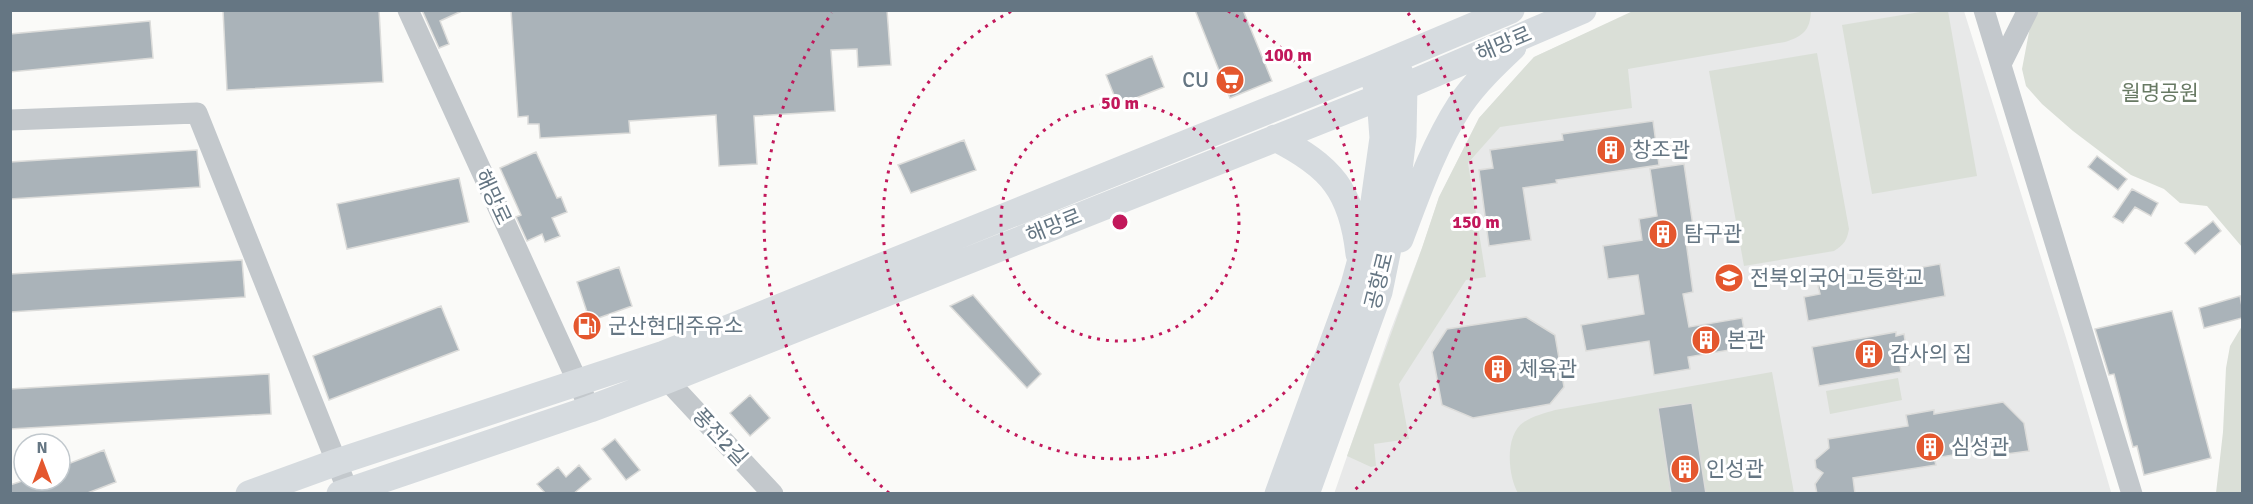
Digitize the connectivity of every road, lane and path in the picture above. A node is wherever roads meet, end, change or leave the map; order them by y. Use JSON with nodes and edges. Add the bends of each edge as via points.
{"nodes":[{"id":1,"x":408,"y":10,"type":"edge"},
{"id":2,"x":1511,"y":10,"type":"edge"},
{"id":3,"x":1583,"y":10,"type":"edge"},
{"id":4,"x":1984,"y":10,"type":"edge"},
{"id":5,"x":2028,"y":10,"type":"edge"},
{"id":6,"x":1527,"y":34,"type":"junction"},
{"id":7,"x":1395,"y":59,"type":"junction"},
{"id":8,"x":2001,"y":64,"type":"junction"},
{"id":9,"x":1371,"y":69,"type":"junction"},
{"id":10,"x":1392,"y":91,"type":"junction"},
{"id":11,"x":10,"y":120,"type":"edge"},
{"id":12,"x":1275,"y":138,"type":"junction"},
{"id":13,"x":1360,"y":262,"type":"junction"},
{"id":14,"x":1379,"y":292,"type":"junction"},
{"id":15,"x":667,"y":380,"type":"junction"},
{"id":16,"x":578,"y":384,"type":"junction"},
{"id":17,"x":590,"y":409,"type":"junction"},
{"id":18,"x":336,"y":462,"type":"junction"},
{"id":19,"x":344,"y":492,"type":"edge"},
{"id":20,"x":249,"y":494,"type":"edge"},
{"id":21,"x":773,"y":494,"type":"edge"},
{"id":22,"x":1278,"y":494,"type":"edge"},
{"id":23,"x":1306,"y":494,"type":"edge"},
{"id":24,"x":2132,"y":494,"type":"edge"}],
"edges":[{"from":1,"to":16,"type":"street","name":"해망로"},
{"from":2,"to":7,"type":"main road","name":"해망로"},
{"from":3,"to":6,"type":"main road","name":"해망로"},
{"from":4,"to":8,"type":"street"},
{"from":5,"to":8,"type":"street"},
{"from":6,"to":10,"type":"main road","name":"해망로"},
{"from":6,"to":14,"type":"main road","via":[[1487,71],[1461,104],[1440,141]]},
{"from":7,"to":9,"type":"main road","name":"해망로"},
{"from":7,"to":10,"type":"main road","name":"공항로"},
{"from":8,"to":24,"type":"street"},
{"from":9,"to":10,"type":"main road","name":"공항로"},
{"from":9,"to":16,"type":"main road","name":"해망로","via":[[664,354]]},
{"from":10,"to":12,"type":"main road","name":"해망로"},
{"from":10,"to":13,"type":"main road","name":"공항로","via":[[1371,223]]},
{"from":10,"to":14,"type":"main road","name":"공항로","via":[[1402,147],[1392,230]]},
{"from":11,"to":18,"type":"street","via":[[197,112]]},
{"from":12,"to":13,"type":"main road","via":[[1325,169],[1338,187],[1356,227]]},
{"from":12,"to":15,"type":"main road","name":"해망로"},
{"from":13,"to":22,"type":"main road","name":"공항로"},
{"from":14,"to":23,"type":"main road","name":"공항로"},
{"from":15,"to":17,"type":"main road","name":"해망로"},
{"from":15,"to":21,"type":"street","name":"풍전2길"},
{"from":16,"to":17,"type":"street","name":"해망로"},
{"from":16,"to":18,"type":"main road","name":"해망로"},
{"from":17,"to":19,"type":"main road","name":"해망로"},
{"from":18,"to":19,"type":"street"},
{"from":18,"to":20,"type":"main road","name":"해망로"}]}
